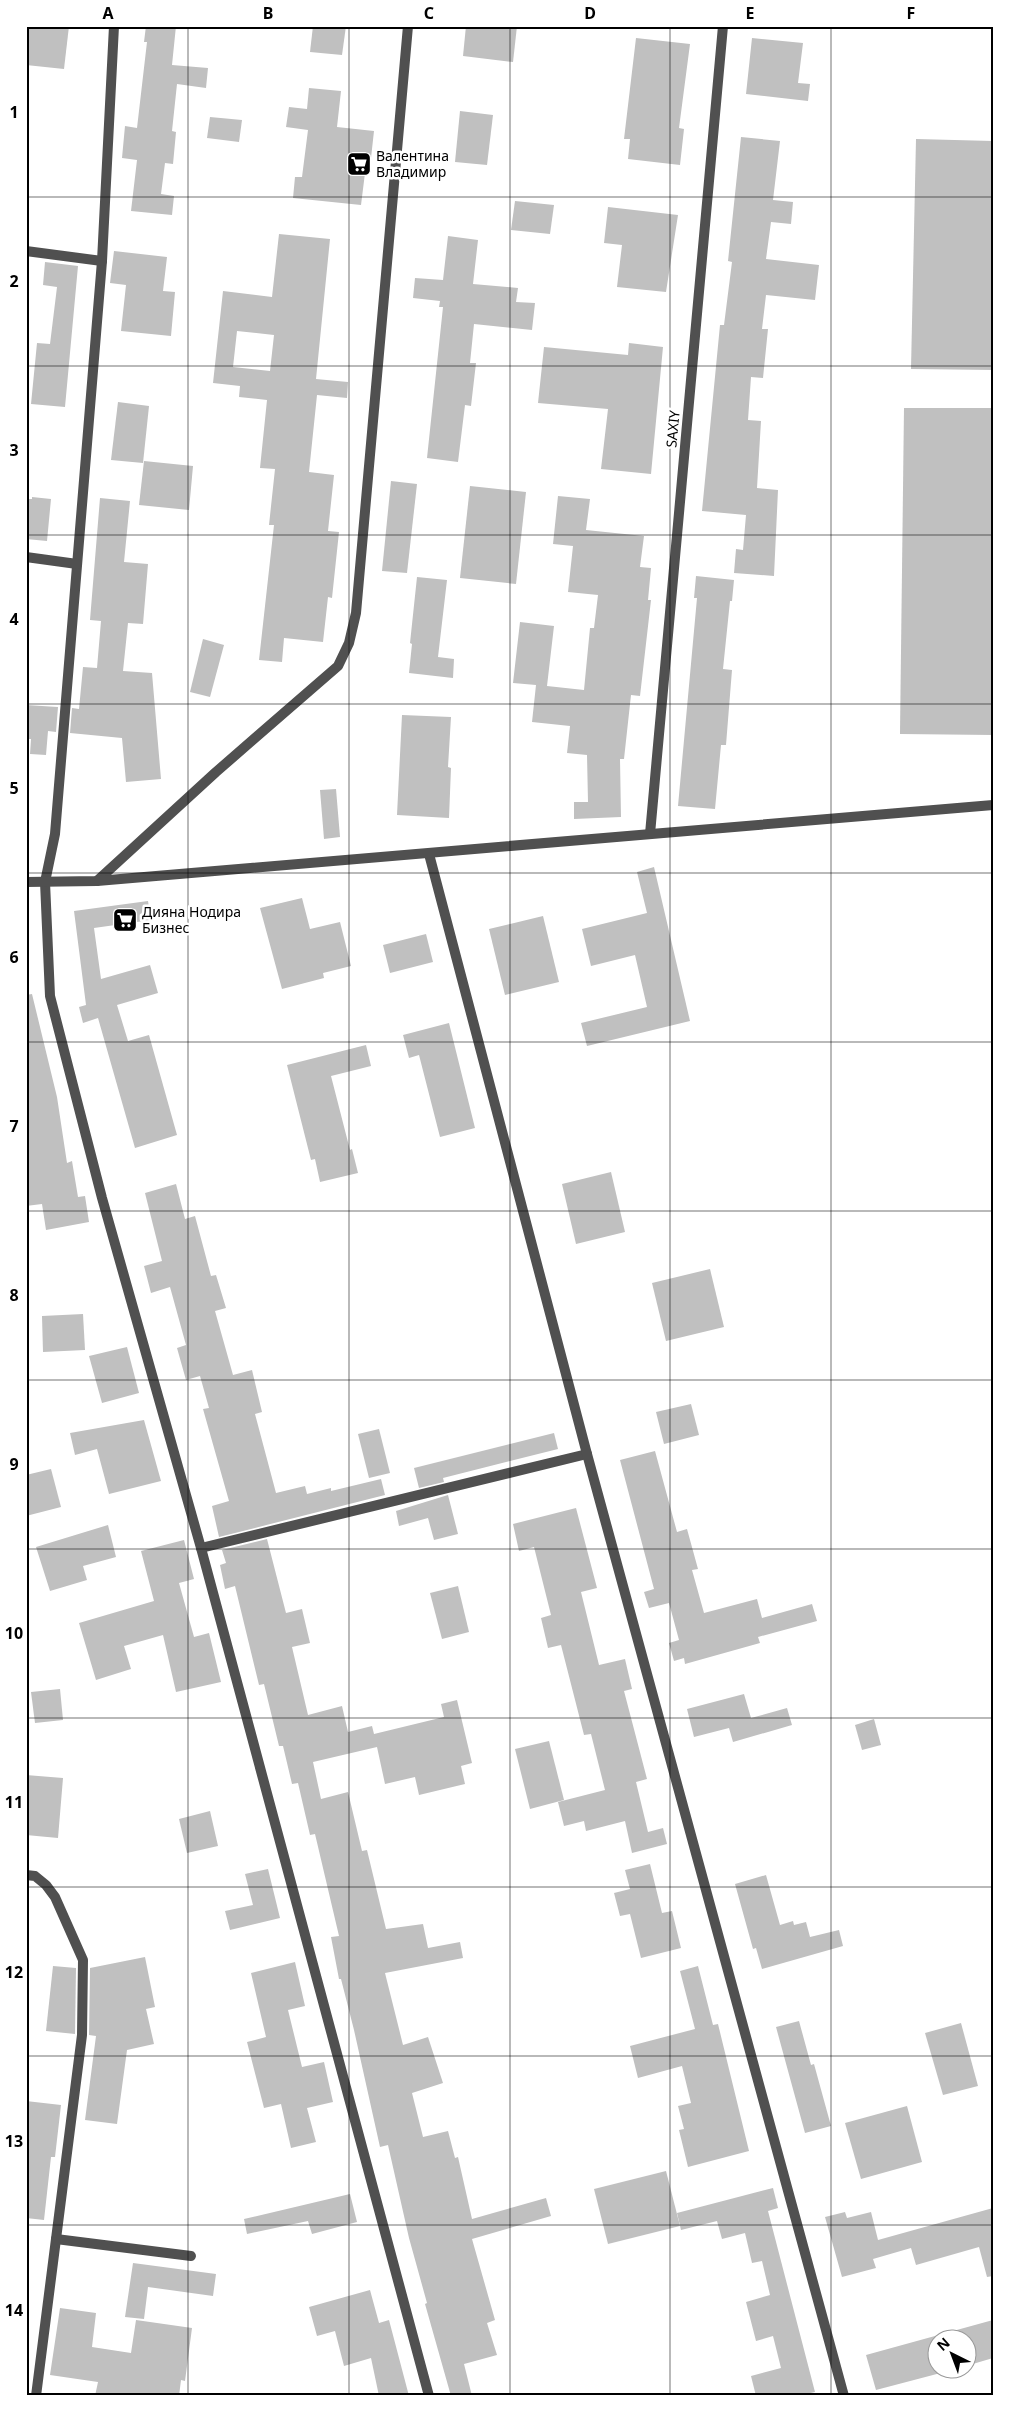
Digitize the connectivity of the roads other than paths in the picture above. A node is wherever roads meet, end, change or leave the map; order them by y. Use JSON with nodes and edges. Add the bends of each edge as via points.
{"nodes":[{"id":1,"x":114,"y":26,"type":"edge"},
{"id":2,"x":408,"y":26,"type":"edge"},
{"id":3,"x":723,"y":26,"type":"edge"},
{"id":4,"x":26,"y":251,"type":"edge"},
{"id":5,"x":102,"y":261,"type":"junction"},
{"id":6,"x":26,"y":557,"type":"edge"},
{"id":7,"x":77,"y":564,"type":"junction"},
{"id":8,"x":993,"y":805,"type":"edge"},
{"id":9,"x":650,"y":834,"type":"junction"},
{"id":10,"x":429,"y":854,"type":"junction"},
{"id":11,"x":97,"y":881,"type":"junction"},
{"id":12,"x":26,"y":882,"type":"edge"},
{"id":13,"x":45,"y":882,"type":"junction"},
{"id":14,"x":587,"y":1454,"type":"junction"},
{"id":15,"x":201,"y":1548,"type":"junction"},
{"id":16,"x":26,"y":1874,"type":"edge"},
{"id":17,"x":56,"y":2239,"type":"junction"},
{"id":18,"x":191,"y":2256,"type":"dead end"},
{"id":19,"x":36,"y":2396,"type":"edge"},
{"id":20,"x":429,"y":2396,"type":"edge"},
{"id":21,"x":844,"y":2396,"type":"edge"}],
"edges":[{"from":1,"to":5,"type":"street"},
{"from":2,"to":11,"type":"street","via":[[356,613],[349,643],[338,666],[316,687],[216,772]]},
{"from":3,"to":9,"type":"street","name":"SAXIY"},
{"from":4,"to":5,"type":"street"},
{"from":5,"to":7,"type":"street"},
{"from":6,"to":7,"type":"street"},
{"from":7,"to":13,"type":"street","via":[[55,834]]},
{"from":8,"to":9,"type":"street"},
{"from":9,"to":10,"type":"street"},
{"from":10,"to":11,"type":"street"},
{"from":10,"to":14,"type":"street"},
{"from":11,"to":13,"type":"street"},
{"from":12,"to":13,"type":"street"},
{"from":13,"to":15,"type":"street","via":[[50,996],[102,1198]]},
{"from":14,"to":15,"type":"street"},
{"from":14,"to":21,"type":"street"},
{"from":15,"to":20,"type":"street"},
{"from":16,"to":17,"type":"street","via":[[36,1876],[55,1897],[83,1960],[82,2036]]},
{"from":17,"to":18,"type":"street"},
{"from":17,"to":19,"type":"street"}]}
